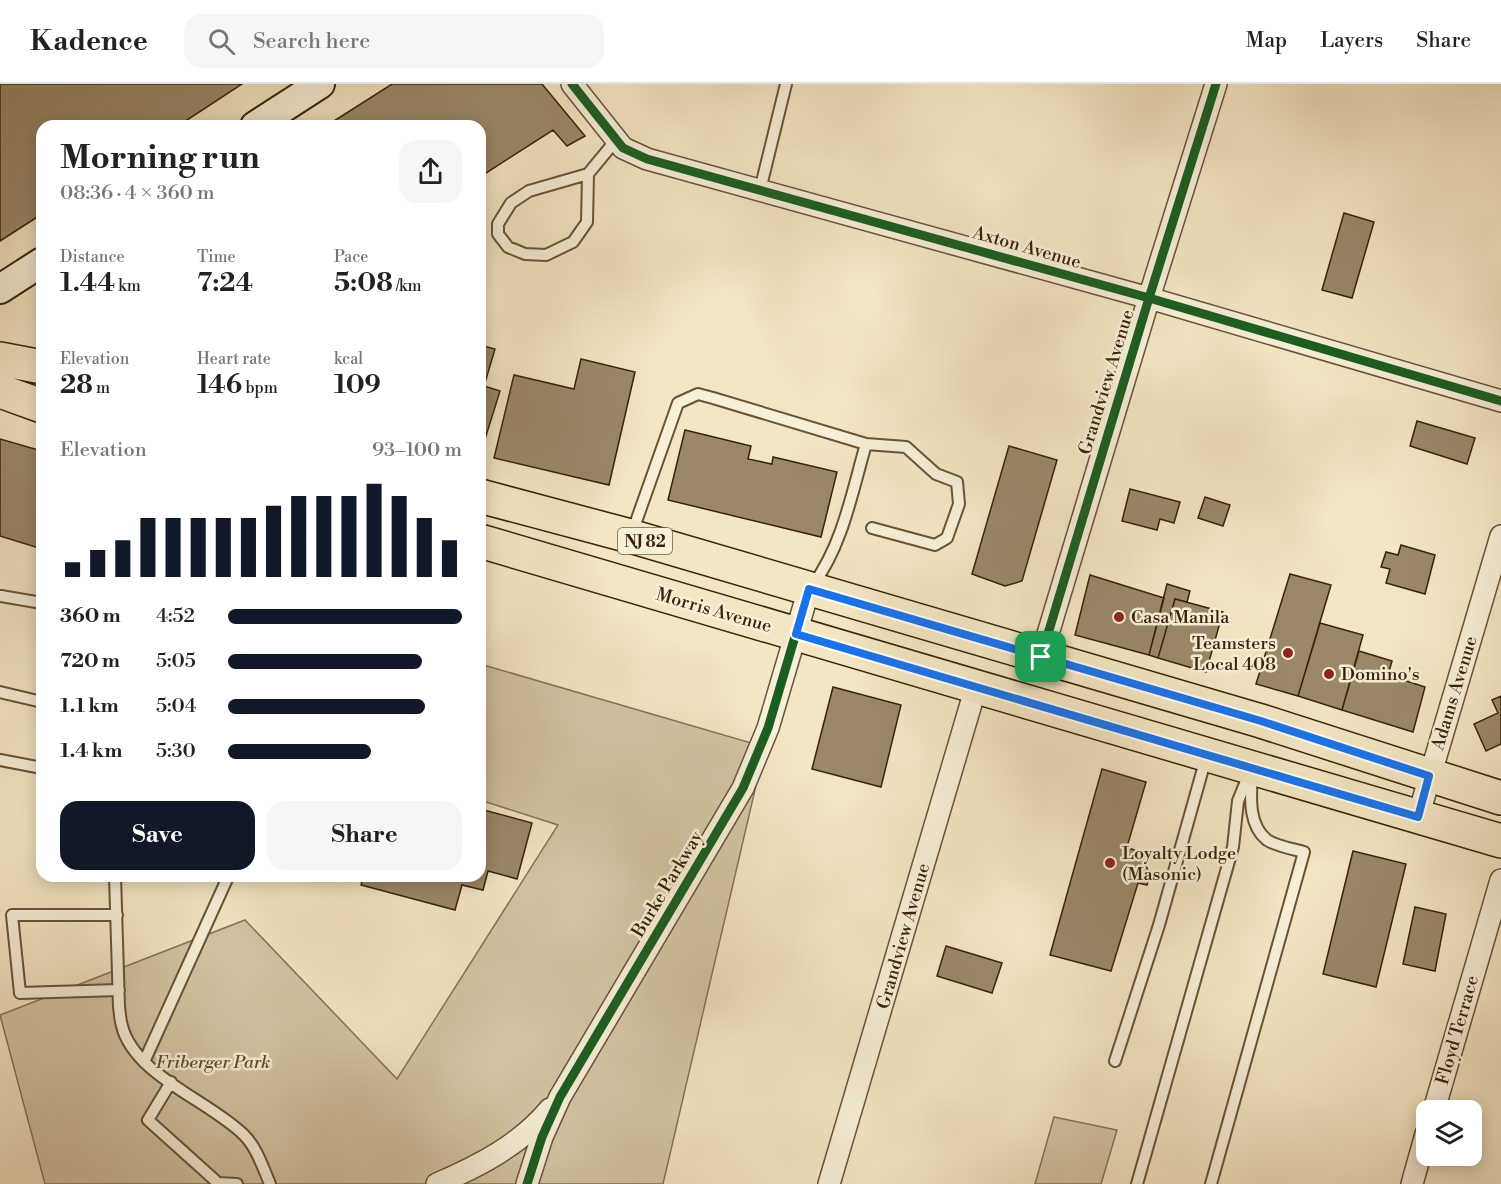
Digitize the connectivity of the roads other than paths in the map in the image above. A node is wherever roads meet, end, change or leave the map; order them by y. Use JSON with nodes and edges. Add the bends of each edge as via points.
{"nodes":[{"id":1,"x":320,"y":84,"type":"edge"},
{"id":2,"x":572,"y":84,"type":"edge"},
{"id":3,"x":786,"y":84,"type":"edge"},
{"id":4,"x":1216,"y":84,"type":"edge"},
{"id":5,"x":264,"y":120,"type":"edge"},
{"id":6,"x":616,"y":140,"type":"junction"},
{"id":7,"x":588,"y":174,"type":"junction"},
{"id":8,"x":760,"y":190,"type":"junction"},
{"id":9,"x":36,"y":266,"type":"edge"},
{"id":10,"x":0,"y":289,"type":"edge"},
{"id":11,"x":1149,"y":298,"type":"junction"},
{"id":12,"x":0,"y":358,"type":"edge"},
{"id":13,"x":36,"y":366,"type":"edge"},
{"id":14,"x":0,"y":391,"type":"edge"},
{"id":15,"x":1501,"y":400,"type":"edge"},
{"id":16,"x":36,"y":404,"type":"edge"},
{"id":17,"x":866,"y":444,"type":"junction"},
{"id":18,"x":486,"y":498,"type":"edge"},
{"id":19,"x":872,"y":528,"type":"dead end"},
{"id":20,"x":630,"y":536,"type":"junction"},
{"id":21,"x":1501,"y":536,"type":"edge"},
{"id":22,"x":486,"y":546,"type":"edge"},
{"id":23,"x":809,"y":589,"type":"junction"},
{"id":24,"x":1,"y":596,"type":"edge"},
{"id":25,"x":36,"y":602,"type":"edge"},
{"id":26,"x":796,"y":634,"type":"junction"},
{"id":27,"x":1041,"y":657,"type":"junction"},
{"id":28,"x":976,"y":687,"type":"junction"},
{"id":29,"x":0,"y":692,"type":"edge"},
{"id":30,"x":36,"y":701,"type":"edge"},
{"id":31,"x":1207,"y":755,"type":"junction"},
{"id":32,"x":0,"y":760,"type":"edge"},
{"id":33,"x":36,"y":767,"type":"edge"},
{"id":34,"x":1252,"y":768,"type":"junction"},
{"id":35,"x":1429,"y":776,"type":"junction"},
{"id":36,"x":1501,"y":798,"type":"edge"},
{"id":37,"x":1418,"y":817,"type":"junction"},
{"id":38,"x":1501,"y":841,"type":"edge"},
{"id":39,"x":1501,"y":880,"type":"edge"},
{"id":40,"x":115,"y":882,"type":"edge"},
{"id":41,"x":226,"y":882,"type":"edge"},
{"id":42,"x":117,"y":915,"type":"junction"},
{"id":43,"x":119,"y":990,"type":"junction"},
{"id":44,"x":1115,"y":1061,"type":"dead end"},
{"id":45,"x":144,"y":1062,"type":"junction"},
{"id":46,"x":171,"y":1082,"type":"junction"},
{"id":47,"x":560,"y":1098,"type":"junction"},
{"id":48,"x":1437,"y":1100,"type":"edge"},
{"id":49,"x":1417,"y":1166,"type":"edge"},
{"id":50,"x":237,"y":1184,"type":"edge"},
{"id":51,"x":270,"y":1184,"type":"edge"},
{"id":52,"x":436,"y":1184,"type":"edge"},
{"id":53,"x":527,"y":1184,"type":"edge"},
{"id":54,"x":829,"y":1184,"type":"edge"},
{"id":55,"x":1137,"y":1184,"type":"edge"},
{"id":56,"x":1211,"y":1184,"type":"edge"},
{"id":57,"x":1412,"y":1184,"type":"edge"}],
"edges":[{"from":1,"to":5,"type":"main road"},
{"from":2,"to":6,"type":"street","name":"Axton Avenue"},
{"from":3,"to":8,"type":"lane"},
{"from":4,"to":11,"type":"street","name":"Grandview Avenue"},
{"from":6,"to":7,"type":"lane"},
{"from":6,"to":8,"type":"street","name":"Axton Avenue","via":[[623,148],[647,159]]},
{"from":7,"to":7,"type":"lane","via":[[529,191],[511,203],[498,224],[498,234],[508,247],[525,254],[546,255],[573,242],[587,222]]},
{"from":8,"to":11,"type":"street","name":"Axton Avenue"},
{"from":9,"to":10,"type":"main road"},
{"from":11,"to":15,"type":"street","name":"Axton Avenue"},
{"from":11,"to":27,"type":"street","name":"Grandview Avenue"},
{"from":12,"to":13,"type":"main road"},
{"from":14,"to":16,"type":"main road"},
{"from":17,"to":19,"type":"lane","via":[[906,447],[936,474],[957,482],[958,504],[947,538],[935,545]]},
{"from":17,"to":20,"type":"lane","via":[[698,394],[678,403]]},
{"from":17,"to":23,"type":"lane","via":[[837,545]]},
{"from":18,"to":20,"type":"main road","number":"NJ 82"},
{"from":20,"to":23,"type":"main road","number":"NJ 82"},
{"from":21,"to":35,"type":"street","name":"Adams Avenue"},
{"from":22,"to":26,"type":"main road","name":"Morris Avenue"},
{"from":23,"to":26,"type":"street","name":"Burke Parkway"},
{"from":23,"to":27,"type":"main road","number":"NJ 82"},
{"from":24,"to":25,"type":"lane"},
{"from":26,"to":28,"type":"main road","name":"Morris Avenue"},
{"from":26,"to":47,"type":"street","name":"Burke Parkway","via":[[765,737],[743,788]]},
{"from":27,"to":35,"type":"main road","number":"NJ 82","via":[[1294,731]]},
{"from":28,"to":31,"type":"main road","name":"Morris Avenue"},
{"from":28,"to":54,"type":"street","name":"Grandview Avenue"},
{"from":29,"to":30,"type":"lane"},
{"from":31,"to":34,"type":"main road","name":"Morris Avenue"},
{"from":31,"to":44,"type":"lane"},
{"from":32,"to":33,"type":"lane"},
{"from":34,"to":37,"type":"main road","name":"Morris Avenue"},
{"from":34,"to":55,"type":"lane","via":[[1238,801],[1233,847]]},
{"from":34,"to":56,"type":"lane","via":[[1255,826],[1268,841],[1304,852]]},
{"from":35,"to":36,"type":"main road","number":"NJ 82"},
{"from":35,"to":37,"type":"street","name":"Adams Avenue"},
{"from":37,"to":38,"type":"main road","name":"Morris Avenue"},
{"from":39,"to":48,"type":"street","name":"Floyd Terrace"},
{"from":40,"to":42,"type":"lane"},
{"from":41,"to":45,"type":"lane"},
{"from":42,"to":43,"type":"lane"},
{"from":42,"to":43,"type":"lane","via":[[12,915],[20,993]]},
{"from":43,"to":45,"type":"lane","via":[[122,1027]]},
{"from":45,"to":46,"type":"lane"},
{"from":46,"to":50,"type":"lane","via":[[148,1120],[218,1183]]},
{"from":46,"to":51,"type":"lane","via":[[247,1137]]},
{"from":47,"to":52,"type":"street","via":[[508,1147]]},
{"from":47,"to":53,"type":"street","name":"Burke Parkway"},
{"from":49,"to":57,"type":"street"}]}
